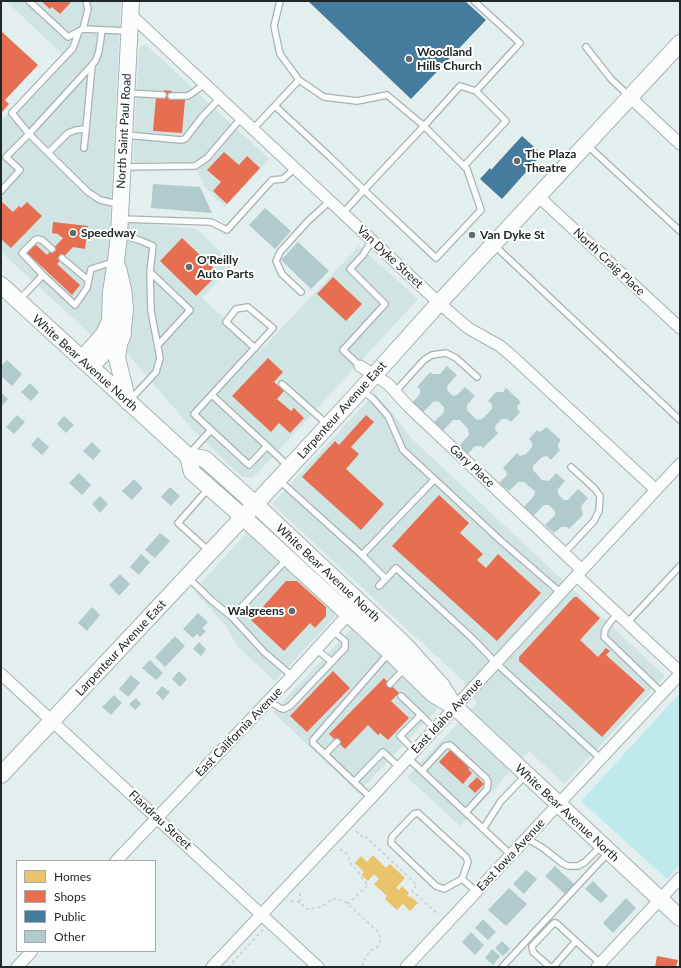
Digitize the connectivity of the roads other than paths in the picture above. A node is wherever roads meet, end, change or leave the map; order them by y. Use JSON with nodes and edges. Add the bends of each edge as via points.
{"nodes":[{"id":1,"x":29,"y":1,"type":"edge"},
{"id":2,"x":86,"y":1,"type":"edge"},
{"id":3,"x":280,"y":1,"type":"edge"},
{"id":4,"x":474,"y":1,"type":"edge"},
{"id":5,"x":131,"y":8,"type":"edge"},
{"id":6,"x":81,"y":30,"type":"junction"},
{"id":7,"x":102,"y":30,"type":"junction"},
{"id":8,"x":130,"y":32,"type":"junction"},
{"id":9,"x":680,"y":43,"type":"edge"},
{"id":10,"x":586,"y":46,"type":"dead end"},
{"id":11,"x":92,"y":65,"type":"junction"},
{"id":12,"x":299,"y":80,"type":"junction"},
{"id":13,"x":205,"y":84,"type":"junction"},
{"id":14,"x":476,"y":91,"type":"junction"},
{"id":15,"x":126,"y":93,"type":"junction"},
{"id":16,"x":163,"y":95,"type":"dead end"},
{"id":17,"x":171,"y":96,"type":"dead end"},
{"id":18,"x":630,"y":97,"type":"junction"},
{"id":19,"x":220,"y":98,"type":"junction"},
{"id":20,"x":275,"y":106,"type":"junction"},
{"id":21,"x":241,"y":118,"type":"junction"},
{"id":22,"x":424,"y":126,"type":"junction"},
{"id":23,"x":86,"y":129,"type":"junction"},
{"id":24,"x":253,"y":129,"type":"junction"},
{"id":25,"x":29,"y":134,"type":"junction"},
{"id":26,"x":124,"y":135,"type":"junction"},
{"id":27,"x":586,"y":144,"type":"junction"},
{"id":28,"x":680,"y":144,"type":"edge"},
{"id":29,"x":84,"y":148,"type":"dead end"},
{"id":30,"x":1,"y":153,"type":"edge"},
{"id":31,"x":48,"y":153,"type":"junction"},
{"id":32,"x":6,"y":157,"type":"junction"},
{"id":33,"x":464,"y":166,"type":"junction"},
{"id":34,"x":123,"y":167,"type":"junction"},
{"id":35,"x":295,"y":168,"type":"junction"},
{"id":36,"x":364,"y":190,"type":"junction"},
{"id":37,"x":1,"y":191,"type":"edge"},
{"id":38,"x":538,"y":196,"type":"junction"},
{"id":39,"x":330,"y":201,"type":"junction"},
{"id":40,"x":120,"y":212,"type":"junction"},
{"id":41,"x":343,"y":213,"type":"junction"},
{"id":42,"x":680,"y":231,"type":"edge"},
{"id":43,"x":119,"y":235,"type":"junction"},
{"id":44,"x":372,"y":240,"type":"junction"},
{"id":45,"x":493,"y":244,"type":"junction"},
{"id":46,"x":52,"y":249,"type":"dead end"},
{"id":47,"x":62,"y":258,"type":"dead end"},
{"id":48,"x":116,"y":261,"type":"junction"},
{"id":49,"x":150,"y":272,"type":"junction"},
{"id":50,"x":43,"y":275,"type":"junction"},
{"id":51,"x":88,"y":280,"type":"junction"},
{"id":52,"x":1,"y":285,"type":"edge"},
{"id":53,"x":301,"y":292,"type":"dead end"},
{"id":54,"x":18,"y":301,"type":"junction"},
{"id":55,"x":439,"y":303,"type":"junction"},
{"id":56,"x":124,"y":317,"type":"junction"},
{"id":57,"x":680,"y":328,"type":"edge"},
{"id":58,"x":158,"y":345,"type":"junction"},
{"id":59,"x":255,"y":348,"type":"junction"},
{"id":60,"x":86,"y":363,"type":"junction"},
{"id":61,"x":360,"y":366,"type":"joint"},
{"id":62,"x":374,"y":375,"type":"junction"},
{"id":63,"x":477,"y":377,"type":"dead end"},
{"id":64,"x":282,"y":384,"type":"dead end"},
{"id":65,"x":361,"y":390,"type":"junction"},
{"id":66,"x":395,"y":392,"type":"junction"},
{"id":67,"x":212,"y":395,"type":"junction"},
{"id":68,"x":128,"y":402,"type":"junction"},
{"id":69,"x":680,"y":420,"type":"edge"},
{"id":70,"x":328,"y":425,"type":"junction"},
{"id":71,"x":211,"y":430,"type":"junction"},
{"id":72,"x":267,"y":446,"type":"junction"},
{"id":73,"x":188,"y":456,"type":"junction"},
{"id":74,"x":680,"y":464,"type":"edge"},
{"id":75,"x":289,"y":467,"type":"junction"},
{"id":76,"x":571,"y":467,"type":"dead end"},
{"id":77,"x":278,"y":479,"type":"junction"},
{"id":78,"x":434,"y":480,"type":"junction"},
{"id":79,"x":210,"y":487,"type":"junction"},
{"id":80,"x":656,"y":490,"type":"junction"},
{"id":81,"x":255,"y":504,"type":"junction"},
{"id":82,"x":244,"y":517,"type":"junction"},
{"id":83,"x":210,"y":552,"type":"junction"},
{"id":84,"x":564,"y":553,"type":"junction"},
{"id":85,"x":362,"y":555,"type":"junction"},
{"id":86,"x":288,"y":558,"type":"junction"},
{"id":87,"x":680,"y":566,"type":"edge"},
{"id":88,"x":579,"y":573,"type":"junction"},
{"id":89,"x":187,"y":578,"type":"junction"},
{"id":90,"x":386,"y":579,"type":"junction"},
{"id":91,"x":379,"y":586,"type":"dead end"},
{"id":92,"x":561,"y":593,"type":"junction"},
{"id":93,"x":354,"y":608,"type":"junction"},
{"id":94,"x":617,"y":614,"type":"junction"},
{"id":95,"x":232,"y":617,"type":"junction"},
{"id":96,"x":627,"y":623,"type":"junction"},
{"id":97,"x":333,"y":631,"type":"junction"},
{"id":98,"x":316,"y":649,"type":"junction"},
{"id":99,"x":390,"y":652,"type":"junction"},
{"id":100,"x":332,"y":662,"type":"junction"},
{"id":101,"x":496,"y":663,"type":"junction"},
{"id":102,"x":406,"y":667,"type":"junction"},
{"id":103,"x":680,"y":673,"type":"edge"},
{"id":104,"x":1,"y":674,"type":"edge"},
{"id":105,"x":292,"y":676,"type":"junction"},
{"id":106,"x":390,"y":684,"type":"dead end"},
{"id":107,"x":662,"y":693,"type":"junction"},
{"id":108,"x":402,"y":696,"type":"dead end"},
{"id":109,"x":269,"y":701,"type":"junction"},
{"id":110,"x":455,"y":707,"type":"junction"},
{"id":111,"x":421,"y":715,"type":"junction"},
{"id":112,"x":52,"y":721,"type":"junction"},
{"id":113,"x":435,"y":729,"type":"junction"},
{"id":114,"x":337,"y":742,"type":"dead end"},
{"id":115,"x":325,"y":754,"type":"junction"},
{"id":116,"x":412,"y":754,"type":"junction"},
{"id":117,"x":601,"y":759,"type":"junction"},
{"id":118,"x":399,"y":767,"type":"junction"},
{"id":119,"x":422,"y":771,"type":"junction"},
{"id":120,"x":526,"y":774,"type":"junction"},
{"id":121,"x":1,"y":776,"type":"edge"},
{"id":122,"x":354,"y":782,"type":"junction"},
{"id":123,"x":370,"y":798,"type":"junction"},
{"id":124,"x":558,"y":804,"type":"junction"},
{"id":125,"x":466,"y":812,"type":"junction"},
{"id":126,"x":157,"y":817,"type":"junction"},
{"id":127,"x":483,"y":829,"type":"junction"},
{"id":128,"x":526,"y":838,"type":"junction"},
{"id":129,"x":606,"y":848,"type":"junction"},
{"id":130,"x":512,"y":855,"type":"junction"},
{"id":131,"x":117,"y":860,"type":"edge"},
{"id":132,"x":462,"y":879,"type":"junction"},
{"id":133,"x":680,"y":879,"type":"edge"},
{"id":134,"x":477,"y":892,"type":"junction"},
{"id":135,"x":660,"y":899,"type":"junction"},
{"id":136,"x":262,"y":914,"type":"junction"},
{"id":137,"x":680,"y":918,"type":"edge"},
{"id":138,"x":576,"y":941,"type":"junction"},
{"id":139,"x":31,"y":952,"type":"edge"},
{"id":140,"x":312,"y":965,"type":"edge"},
{"id":141,"x":599,"y":965,"type":"edge"},
{"id":142,"x":17,"y":967,"type":"edge"},
{"id":143,"x":212,"y":967,"type":"edge"},
{"id":144,"x":406,"y":967,"type":"edge"},
{"id":145,"x":502,"y":967,"type":"edge"},
{"id":146,"x":551,"y":967,"type":"edge"}],
"edges":[{"from":1,"to":6,"type":"lane","via":[[68,37]]},
{"from":2,"to":6,"type":"lane","via":[[88,9]]},
{"from":3,"to":12,"type":"lane","via":[[274,26],[280,54]]},
{"from":4,"to":14,"type":"lane","via":[[520,43]]},
{"from":5,"to":8,"type":"street","name":"North Saint Paul Road"},
{"from":5,"to":13,"type":"street","name":"Van Dyke Street"},
{"from":6,"to":7,"type":"lane"},
{"from":6,"to":25,"type":"lane","via":[[73,48],[12,113]]},
{"from":7,"to":8,"type":"lane"},
{"from":7,"to":11,"type":"lane","via":[[99,51]]},
{"from":8,"to":15,"type":"street","name":"North Saint Paul Road"},
{"from":9,"to":18,"type":"street","name":"Larpenteur Avenue East"},
{"from":10,"to":18,"type":"lane","via":[[611,79]]},
{"from":11,"to":23,"type":"lane"},
{"from":11,"to":25,"type":"lane"},
{"from":12,"to":20,"type":"lane"},
{"from":12,"to":22,"type":"lane","via":[[324,97],[357,101],[387,95]]},
{"from":13,"to":17,"type":"lane","via":[[188,96]]},
{"from":13,"to":19,"type":"street","name":"Van Dyke Street"},
{"from":14,"to":22,"type":"lane","via":[[460,86]]},
{"from":14,"to":33,"type":"lane","via":[[506,121]]},
{"from":15,"to":16,"type":"lane"},
{"from":15,"to":26,"type":"street","name":"North Saint Paul Road"},
{"from":18,"to":27,"type":"street","name":"Larpenteur Avenue East"},
{"from":18,"to":28,"type":"street"},
{"from":19,"to":21,"type":"street","name":"Van Dyke Street"},
{"from":19,"to":26,"type":"lane","via":[[185,139]]},
{"from":20,"to":24,"type":"lane"},
{"from":20,"to":36,"type":"lane"},
{"from":21,"to":24,"type":"street","name":"Van Dyke Street"},
{"from":21,"to":34,"type":"lane","via":[[207,158],[195,166]]},
{"from":22,"to":33,"type":"lane"},
{"from":22,"to":36,"type":"lane"},
{"from":23,"to":29,"type":"lane"},
{"from":23,"to":31,"type":"lane","via":[[68,133]]},
{"from":24,"to":35,"type":"street","name":"Van Dyke Street"},
{"from":25,"to":31,"type":"lane"},
{"from":25,"to":32,"type":"lane"},
{"from":26,"to":34,"type":"street","name":"North Saint Paul Road"},
{"from":27,"to":38,"type":"street","name":"Larpenteur Avenue East"},
{"from":27,"to":42,"type":"lane"},
{"from":30,"to":32,"type":"lane"},
{"from":31,"to":40,"type":"lane","via":[[88,192]]},
{"from":32,"to":37,"type":"lane","via":[[20,170]]},
{"from":33,"to":36,"type":"lane","via":[[481,210],[436,258]]},
{"from":34,"to":40,"type":"street","name":"North Saint Paul Road"},
{"from":35,"to":39,"type":"street","name":"Van Dyke Street"},
{"from":35,"to":40,"type":"lane","via":[[283,179],[272,180],[227,230],[211,222]]},
{"from":36,"to":41,"type":"lane"},
{"from":38,"to":45,"type":"street","name":"Larpenteur Avenue East"},
{"from":38,"to":57,"type":"street","name":"North Craig Place"},
{"from":39,"to":41,"type":"street","name":"Van Dyke Street"},
{"from":39,"to":53,"type":"lane","via":[[280,252],[276,261],[282,274]]},
{"from":40,"to":43,"type":"street","name":"North Saint Paul Road"},
{"from":41,"to":44,"type":"street","name":"Van Dyke Street"},
{"from":43,"to":48,"type":"street","name":"North Saint Paul Road"},
{"from":43,"to":49,"type":"lane","via":[[153,246]]},
{"from":44,"to":55,"type":"street","name":"Van Dyke Street"},
{"from":44,"to":61,"type":"lane","via":[[350,269],[385,304],[343,350]]},
{"from":45,"to":55,"type":"street","name":"Larpenteur Avenue East"},
{"from":45,"to":69,"type":"lane"},
{"from":46,"to":50,"type":"lane","via":[[37,239],[22,254]]},
{"from":47,"to":51,"type":"lane"},
{"from":48,"to":51,"type":"lane","via":[[91,269]]},
{"from":48,"to":56,"type":"street","name":"North Saint Paul Road","via":[[123,289]]},
{"from":48,"to":60,"type":"street","name":"North Saint Paul Road","via":[[109,325]]},
{"from":49,"to":58,"type":"lane","via":[[151,311]]},
{"from":49,"to":58,"type":"lane","via":[[190,310]]},
{"from":50,"to":51,"type":"lane","via":[[75,305],[87,288]]},
{"from":50,"to":54,"type":"lane"},
{"from":52,"to":54,"type":"street","name":"White Bear Avenue North"},
{"from":54,"to":60,"type":"street","name":"White Bear Avenue North"},
{"from":55,"to":62,"type":"street","name":"Larpenteur Avenue East"},
{"from":55,"to":80,"type":"street","name":"Van Dyke Street","via":[[468,328],[500,346],[513,357]]},
{"from":56,"to":60,"type":"street","name":"North Saint Paul Road","via":[[119,335]]},
{"from":56,"to":68,"type":"street","via":[[125,328],[117,358]]},
{"from":58,"to":68,"type":"lane","via":[[160,358],[156,372]]},
{"from":59,"to":59,"type":"lane","via":[[226,322],[236,310],[248,307],[273,328]]},
{"from":59,"to":67,"type":"lane"},
{"from":60,"to":68,"type":"street","name":"White Bear Avenue North"},
{"from":61,"to":62,"type":"street","name":"Gary Place"},
{"from":62,"to":65,"type":"street","name":"Larpenteur Avenue East"},
{"from":62,"to":66,"type":"street","name":"Gary Place"},
{"from":63,"to":66,"type":"lane","via":[[456,358],[446,353],[432,355],[424,360]]},
{"from":64,"to":70,"type":"lane"},
{"from":65,"to":70,"type":"street","name":"Larpenteur Avenue East"},
{"from":65,"to":78,"type":"lane","via":[[388,416],[404,450]]},
{"from":66,"to":84,"type":"street","name":"Gary Place"},
{"from":67,"to":71,"type":"lane","via":[[194,414]]},
{"from":67,"to":72,"type":"lane"},
{"from":68,"to":73,"type":"street","name":"White Bear Avenue North"},
{"from":70,"to":75,"type":"street","name":"Larpenteur Avenue East"},
{"from":71,"to":72,"type":"lane","via":[[249,465]]},
{"from":71,"to":73,"type":"lane"},
{"from":72,"to":75,"type":"lane"},
{"from":73,"to":79,"type":"street","name":"White Bear Avenue North","via":[[192,472]]},
{"from":73,"to":81,"type":"street","name":"White Bear Avenue North","via":[[205,459]]},
{"from":74,"to":80,"type":"street","name":"East Idaho Avenue"},
{"from":75,"to":77,"type":"street","name":"Larpenteur Avenue East"},
{"from":76,"to":84,"type":"lane","via":[[600,496],[599,511],[594,521]]},
{"from":77,"to":81,"type":"street","name":"Larpenteur Avenue East"},
{"from":77,"to":85,"type":"lane"},
{"from":78,"to":85,"type":"lane"},
{"from":78,"to":92,"type":"lane"},
{"from":79,"to":82,"type":"street","name":"White Bear Avenue North"},
{"from":79,"to":83,"type":"lane","via":[[178,523]]},
{"from":80,"to":88,"type":"street","name":"East Idaho Avenue"},
{"from":81,"to":82,"type":"street","name":"Larpenteur Avenue East"},
{"from":81,"to":93,"type":"street","name":"White Bear Avenue North"},
{"from":82,"to":83,"type":"street","name":"Larpenteur Avenue East"},
{"from":82,"to":86,"type":"street","name":"White Bear Avenue North"},
{"from":83,"to":89,"type":"street","name":"Larpenteur Avenue East"},
{"from":84,"to":88,"type":"street","name":"Gary Place"},
{"from":85,"to":90,"type":"lane"},
{"from":86,"to":93,"type":"street","name":"White Bear Avenue North"},
{"from":86,"to":95,"type":"lane"},
{"from":87,"to":96,"type":"lane"},
{"from":88,"to":92,"type":"street","name":"East Idaho Avenue"},
{"from":88,"to":94,"type":"street","name":"Gary Place"},
{"from":89,"to":95,"type":"lane"},
{"from":89,"to":112,"type":"street","name":"Larpenteur Avenue East"},
{"from":90,"to":91,"type":"lane"},
{"from":90,"to":101,"type":"lane","via":[[396,568]]},
{"from":92,"to":101,"type":"street","name":"East Idaho Avenue"},
{"from":93,"to":97,"type":"street","name":"East California Avenue"},
{"from":93,"to":99,"type":"street","name":"White Bear Avenue North"},
{"from":93,"to":110,"type":"street","name":"White Bear Avenue North","via":[[397,637],[441,685]]},
{"from":94,"to":96,"type":"street","name":"Gary Place"},
{"from":94,"to":107,"type":"lane","via":[[605,630],[604,638]]},
{"from":95,"to":105,"type":"lane","via":[[264,652]]},
{"from":96,"to":103,"type":"street","name":"Gary Place"},
{"from":97,"to":98,"type":"street","name":"East California Avenue"},
{"from":97,"to":100,"type":"lane","via":[[346,644]]},
{"from":98,"to":100,"type":"lane"},
{"from":98,"to":105,"type":"street","name":"East California Avenue"},
{"from":99,"to":102,"type":"street","name":"White Bear Avenue North"},
{"from":99,"to":115,"type":"lane","via":[[313,740]]},
{"from":100,"to":109,"type":"lane","via":[[290,706],[284,709]]},
{"from":101,"to":110,"type":"street","name":"East Idaho Avenue"},
{"from":101,"to":117,"type":"lane"},
{"from":102,"to":106,"type":"lane"},
{"from":102,"to":110,"type":"street","name":"White Bear Avenue North","via":[[433,694]]},
{"from":103,"to":107,"type":"street","name":"East Iowa Avenue"},
{"from":104,"to":112,"type":"street","name":"Flandrau Street"},
{"from":105,"to":109,"type":"street","name":"East California Avenue"},
{"from":107,"to":117,"type":"street","name":"East Iowa Avenue"},
{"from":108,"to":111,"type":"lane"},
{"from":109,"to":126,"type":"street","name":"East California Avenue"},
{"from":110,"to":113,"type":"street","name":"East Idaho Avenue"},
{"from":110,"to":120,"type":"street","name":"White Bear Avenue North"},
{"from":111,"to":113,"type":"lane"},
{"from":111,"to":116,"type":"lane","via":[[400,736]]},
{"from":112,"to":121,"type":"street","name":"Larpenteur Avenue East"},
{"from":112,"to":126,"type":"street","name":"Flandrau Street"},
{"from":113,"to":116,"type":"street","name":"East Idaho Avenue"},
{"from":114,"to":115,"type":"lane"},
{"from":115,"to":122,"type":"lane"},
{"from":116,"to":118,"type":"street","name":"East Idaho Avenue"},
{"from":116,"to":119,"type":"lane"},
{"from":117,"to":124,"type":"street","name":"East Iowa Avenue"},
{"from":118,"to":122,"type":"lane","via":[[383,752]]},
{"from":118,"to":123,"type":"street","name":"East Idaho Avenue"},
{"from":119,"to":125,"type":"lane"},
{"from":119,"to":125,"type":"lane","via":[[445,746],[450,745],[486,778],[487,789]]},
{"from":120,"to":124,"type":"street","name":"White Bear Avenue North"},
{"from":120,"to":127,"type":"lane","via":[[501,801]]},
{"from":122,"to":123,"type":"lane"},
{"from":123,"to":136,"type":"street","name":"East Idaho Avenue"},
{"from":124,"to":128,"type":"street","name":"East Iowa Avenue"},
{"from":124,"to":129,"type":"street","name":"White Bear Avenue North"},
{"from":125,"to":127,"type":"lane"},
{"from":126,"to":131,"type":"street","name":"East California Avenue"},
{"from":126,"to":136,"type":"street","name":"Flandrau Street"},
{"from":127,"to":130,"type":"lane"},
{"from":128,"to":129,"type":"lane","via":[[568,866],[578,866]]},
{"from":128,"to":130,"type":"street","name":"East Iowa Avenue"},
{"from":129,"to":135,"type":"street","name":"White Bear Avenue North"},
{"from":129,"to":145,"type":"lane"},
{"from":130,"to":134,"type":"street","name":"East Iowa Avenue"},
{"from":132,"to":132,"type":"lane","via":[[468,862],[466,857],[418,813],[392,837],[391,843],[436,886],[444,889]]},
{"from":132,"to":134,"type":"lane"},
{"from":133,"to":135,"type":"street"},
{"from":134,"to":144,"type":"street","name":"East Iowa Avenue"},
{"from":135,"to":137,"type":"street","name":"White Bear Avenue North"},
{"from":135,"to":141,"type":"street"},
{"from":136,"to":140,"type":"street","name":"Flandrau Street"},
{"from":136,"to":143,"type":"street","name":"East Idaho Avenue"},
{"from":138,"to":141,"type":"lane"},
{"from":138,"to":146,"type":"lane"},
{"from":138,"to":146,"type":"lane","via":[[554,923],[547,930],[532,946],[533,952]]},
{"from":139,"to":142,"type":"street"}]}
